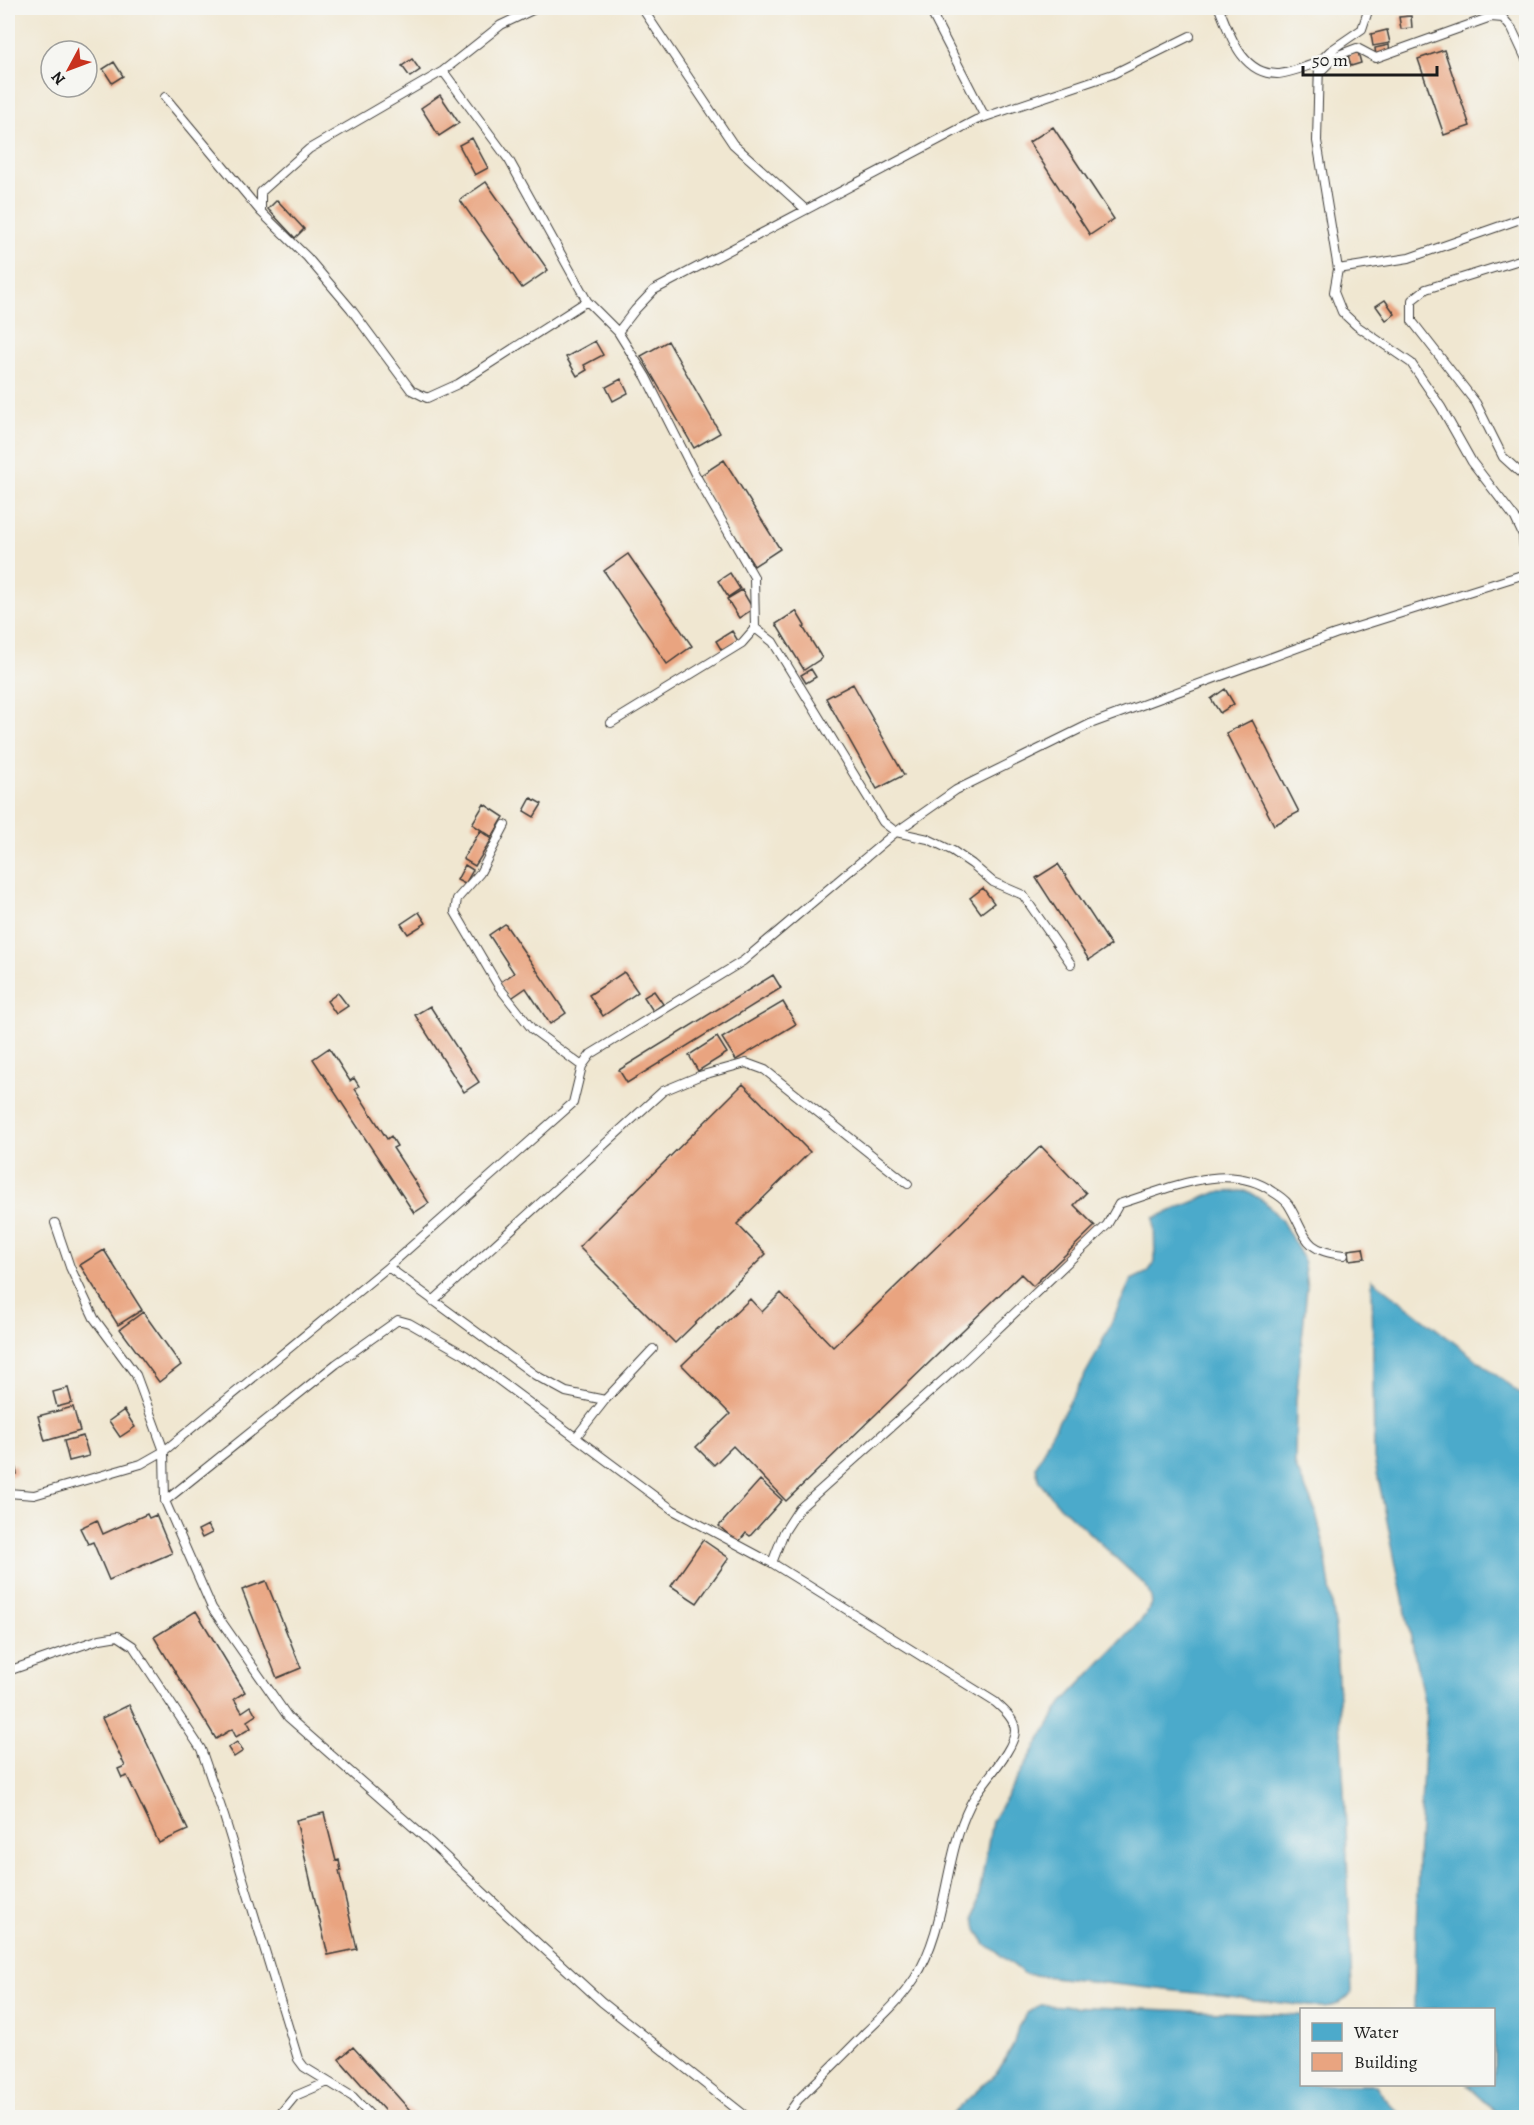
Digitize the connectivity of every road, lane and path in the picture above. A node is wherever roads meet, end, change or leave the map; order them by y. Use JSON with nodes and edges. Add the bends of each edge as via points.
{"nodes":[{"id":1,"x":537,"y":8,"type":"edge"},
{"id":2,"x":642,"y":8,"type":"edge"},
{"id":3,"x":929,"y":8,"type":"edge"},
{"id":4,"x":1219,"y":8,"type":"edge"},
{"id":5,"x":1369,"y":8,"type":"edge"},
{"id":6,"x":1190,"y":36,"type":"dead end"},
{"id":7,"x":1527,"y":59,"type":"edge"},
{"id":8,"x":1319,"y":63,"type":"junction"},
{"id":9,"x":443,"y":70,"type":"junction"},
{"id":10,"x":1319,"y":73,"type":"junction"},
{"id":11,"x":165,"y":97,"type":"dead end"},
{"id":12,"x":986,"y":117,"type":"junction"},
{"id":13,"x":805,"y":209,"type":"junction"},
{"id":14,"x":261,"y":212,"type":"junction"},
{"id":15,"x":1527,"y":217,"type":"edge"},
{"id":16,"x":1527,"y":258,"type":"edge"},
{"id":17,"x":1338,"y":269,"type":"junction"},
{"id":18,"x":587,"y":301,"type":"junction"},
{"id":19,"x":618,"y":332,"type":"junction"},
{"id":20,"x":1527,"y":478,"type":"edge"},
{"id":21,"x":1526,"y":574,"type":"edge"},
{"id":22,"x":1527,"y":593,"type":"edge"},
{"id":23,"x":755,"y":628,"type":"junction"},
{"id":24,"x":611,"y":723,"type":"dead end"},
{"id":25,"x":505,"y":825,"type":"dead end"},
{"id":26,"x":896,"y":831,"type":"junction"},
{"id":27,"x":1071,"y":964,"type":"dead end"},
{"id":28,"x":582,"y":1066,"type":"junction"},
{"id":29,"x":908,"y":1184,"type":"dead end"},
{"id":30,"x":55,"y":1223,"type":"dead end"},
{"id":31,"x":1344,"y":1255,"type":"dead end"},
{"id":32,"x":388,"y":1268,"type":"junction"},
{"id":33,"x":434,"y":1301,"type":"junction"},
{"id":34,"x":653,"y":1349,"type":"dead end"},
{"id":35,"x":604,"y":1400,"type":"junction"},
{"id":36,"x":576,"y":1437,"type":"junction"},
{"id":37,"x":164,"y":1451,"type":"junction"},
{"id":38,"x":8,"y":1492,"type":"edge"},
{"id":39,"x":165,"y":1501,"type":"junction"},
{"id":40,"x":772,"y":1563,"type":"junction"},
{"id":41,"x":8,"y":1671,"type":"edge"},
{"id":42,"x":328,"y":2082,"type":"junction"},
{"id":43,"x":277,"y":2118,"type":"edge"},
{"id":44,"x":373,"y":2118,"type":"edge"},
{"id":45,"x":748,"y":2118,"type":"edge"},
{"id":46,"x":785,"y":2118,"type":"edge"}],
"edges":[{"from":1,"to":9,"type":"lane","via":[[501,25]]},
{"from":2,"to":13,"type":"lane","via":[[733,144]]},
{"from":3,"to":12,"type":"lane"},
{"from":4,"to":8,"type":"lane","via":[[1236,48],[1254,68],[1278,74]]},
{"from":5,"to":8,"type":"lane","via":[[1362,29]]},
{"from":6,"to":12,"type":"lane","via":[[1113,74]]},
{"from":7,"to":10,"type":"lane","via":[[1503,18],[1491,17],[1376,58],[1357,48],[1336,56]]},
{"from":8,"to":10,"type":"lane"},
{"from":9,"to":14,"type":"lane","via":[[309,149],[261,192]]},
{"from":9,"to":18,"type":"lane","via":[[509,160]]},
{"from":10,"to":17,"type":"lane","via":[[1317,141]]},
{"from":11,"to":14,"type":"lane"},
{"from":12,"to":13,"type":"lane"},
{"from":13,"to":19,"type":"lane","via":[[654,290]]},
{"from":14,"to":18,"type":"lane","via":[[307,257],[351,309],[411,390],[428,398],[458,384]]},
{"from":15,"to":17,"type":"lane","via":[[1410,258]]},
{"from":16,"to":20,"type":"lane","via":[[1426,289],[1412,300],[1412,321],[1476,403],[1503,457]]},
{"from":17,"to":21,"type":"lane","via":[[1334,292],[1342,312],[1411,363],[1472,462],[1515,518],[1523,536]]},
{"from":18,"to":19,"type":"lane"},
{"from":19,"to":23,"type":"lane","via":[[754,577]]},
{"from":21,"to":22,"type":"lane"},
{"from":21,"to":26,"type":"lane","via":[[1335,634],[1090,724],[956,790]]},
{"from":23,"to":24,"type":"lane","via":[[742,643]]},
{"from":23,"to":26,"type":"lane","via":[[773,642],[882,822]]},
{"from":25,"to":28,"type":"lane","via":[[480,873],[457,899],[455,912],[499,987],[532,1029]]},
{"from":26,"to":27,"type":"lane","via":[[928,839],[953,851],[993,882],[1023,895]]},
{"from":26,"to":28,"type":"lane","via":[[743,961],[591,1054]]},
{"from":28,"to":32,"type":"lane","via":[[573,1103]]},
{"from":29,"to":33,"type":"lane","via":[[765,1070],[746,1063],[663,1091]]},
{"from":30,"to":37,"type":"lane","via":[[94,1318],[136,1375]]},
{"from":31,"to":40,"type":"lane","via":[[1312,1246],[1286,1201],[1265,1186],[1237,1178],[1199,1179],[1119,1204],[1107,1225],[960,1365],[799,1509],[784,1532]]},
{"from":32,"to":33,"type":"lane"},
{"from":32,"to":37,"type":"lane"},
{"from":33,"to":35,"type":"lane","via":[[535,1375],[566,1392]]},
{"from":34,"to":35,"type":"lane"},
{"from":35,"to":36,"type":"lane"},
{"from":36,"to":39,"type":"lane","via":[[465,1354],[398,1320],[336,1364]]},
{"from":36,"to":40,"type":"lane","via":[[673,1510]]},
{"from":37,"to":38,"type":"lane","via":[[141,1464],[34,1495]]},
{"from":37,"to":39,"type":"lane"},
{"from":39,"to":45,"type":"lane","via":[[212,1608],[288,1717],[602,2002]]},
{"from":40,"to":46,"type":"lane","via":[[995,1702],[1014,1723],[1015,1734],[970,1804],[930,1948],[916,1976],[902,1997],[798,2100]]},
{"from":41,"to":42,"type":"lane","via":[[118,1636],[133,1646],[201,1749],[293,2048],[304,2067]]},
{"from":42,"to":43,"type":"lane","via":[[295,2096]]},
{"from":42,"to":44,"type":"lane","via":[[353,2097]]}]}
